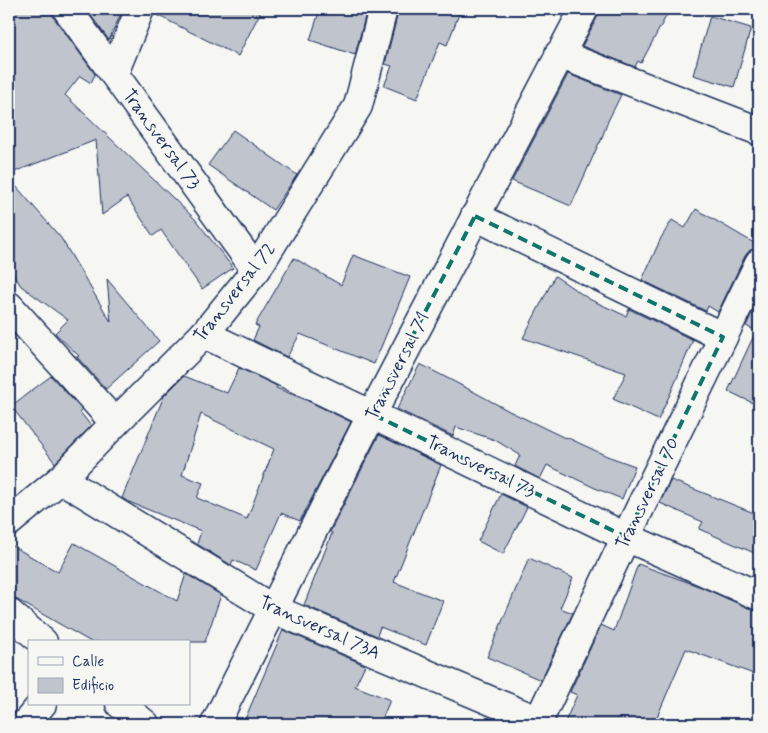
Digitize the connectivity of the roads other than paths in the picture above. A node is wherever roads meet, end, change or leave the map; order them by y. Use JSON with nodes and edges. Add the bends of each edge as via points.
{"nodes":[{"id":1,"x":67,"y":9,"type":"edge"},
{"id":2,"x":140,"y":9,"type":"edge"},
{"id":3,"x":383,"y":9,"type":"edge"},
{"id":4,"x":584,"y":9,"type":"edge"},
{"id":5,"x":559,"y":54,"type":"junction"},
{"id":6,"x":114,"y":73,"type":"junction"},
{"id":7,"x":759,"y":131,"type":"edge"},
{"id":8,"x":475,"y":216,"type":"junction"},
{"id":9,"x":759,"y":263,"type":"edge"},
{"id":10,"x":256,"y":270,"type":"junction"},
{"id":11,"x":9,"y":306,"type":"edge"},
{"id":12,"x":204,"y":334,"type":"junction"},
{"id":13,"x":723,"y":337,"type":"junction"},
{"id":14,"x":372,"y":414,"type":"junction"},
{"id":15,"x":115,"y":423,"type":"junction"},
{"id":16,"x":61,"y":479,"type":"junction"},
{"id":17,"x":9,"y":522,"type":"edge"},
{"id":18,"x":626,"y":537,"type":"junction"},
{"id":19,"x":759,"y":596,"type":"edge"},
{"id":20,"x":273,"y":609,"type":"junction"},
{"id":21,"x":9,"y":613,"type":"edge"},
{"id":22,"x":41,"y":640,"type":"edge"},
{"id":23,"x":40,"y":706,"type":"edge"},
{"id":24,"x":122,"y":706,"type":"edge"},
{"id":25,"x":538,"y":723,"type":"edge"},
{"id":26,"x":25,"y":724,"type":"edge"},
{"id":27,"x":145,"y":724,"type":"edge"},
{"id":28,"x":215,"y":724,"type":"edge"}],
"edges":[{"from":1,"to":6,"type":"street","name":"Transversal 73"},
{"from":2,"to":6,"type":"street"},
{"from":3,"to":10,"type":"street","name":"Transversal 72","via":[[358,106]]},
{"from":4,"to":5,"type":"street","name":"Transversal 71"},
{"from":5,"to":7,"type":"street"},
{"from":5,"to":8,"type":"street","name":"Transversal 71"},
{"from":6,"to":10,"type":"street","name":"Transversal 73"},
{"from":8,"to":13,"type":"street"},
{"from":8,"to":14,"type":"street","name":"Transversal 71"},
{"from":9,"to":13,"type":"street","name":"Transversal 70"},
{"from":10,"to":12,"type":"street","name":"Transversal 72"},
{"from":11,"to":15,"type":"street"},
{"from":12,"to":14,"type":"street","name":"Transversal 73"},
{"from":12,"to":15,"type":"street","name":"Transversal 72"},
{"from":13,"to":18,"type":"street","name":"Transversal 70"},
{"from":14,"to":18,"type":"street","name":"Transversal 73"},
{"from":14,"to":20,"type":"street","name":"Transversal 71"},
{"from":15,"to":16,"type":"street","name":"Transversal 72"},
{"from":16,"to":17,"type":"street","name":"Transversal 72"},
{"from":16,"to":20,"type":"street","name":"Transversal 73A"},
{"from":18,"to":19,"type":"street","name":"Transversal 73"},
{"from":18,"to":25,"type":"street","name":"Transversal 70"},
{"from":20,"to":25,"type":"street","name":"Transversal 73A"},
{"from":20,"to":28,"type":"street","name":"Transversal 71"},
{"from":21,"to":22,"type":"street"},
{"from":23,"to":26,"type":"street"},
{"from":24,"to":27,"type":"street"}]}
